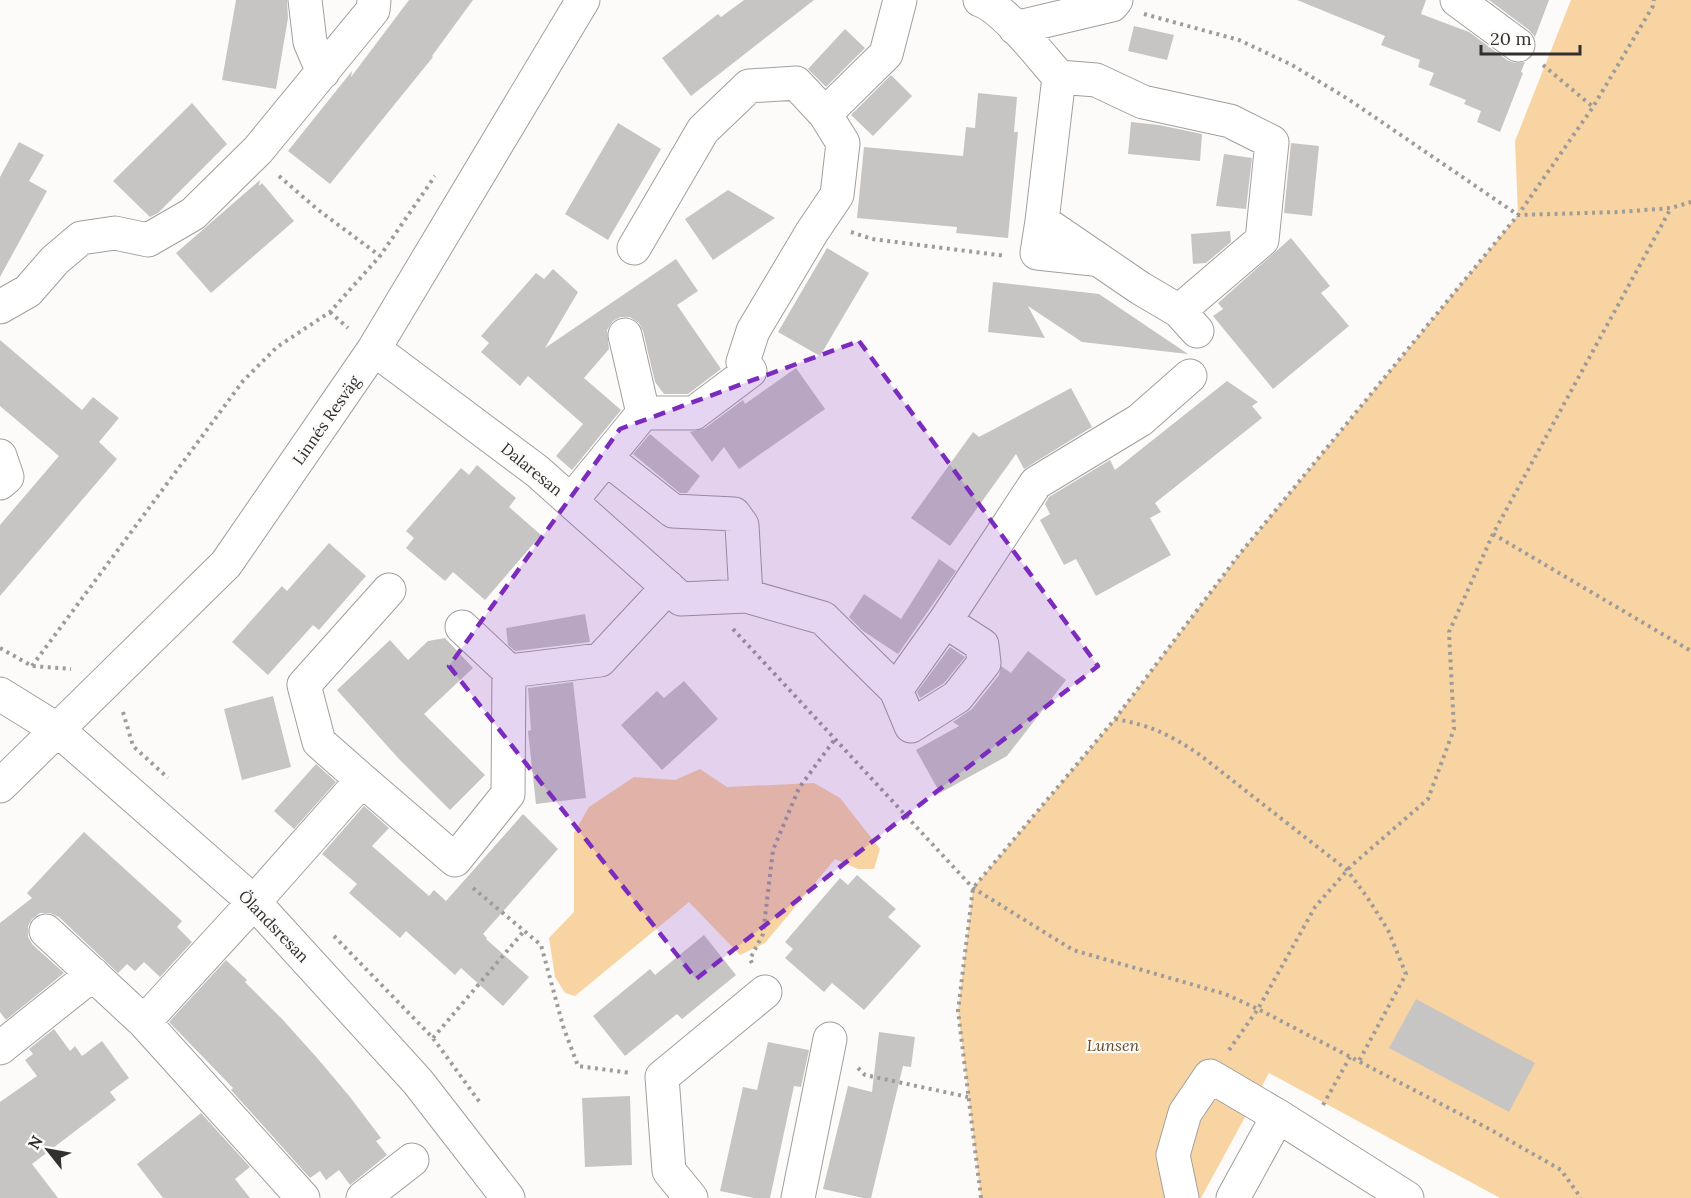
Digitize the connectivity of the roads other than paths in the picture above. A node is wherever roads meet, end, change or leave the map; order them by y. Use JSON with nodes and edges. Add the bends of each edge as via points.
{"nodes":[{"id":1,"x":305,"y":0,"type":"edge"},
{"id":2,"x":374,"y":0,"type":"edge"},
{"id":3,"x":583,"y":0,"type":"edge"},
{"id":4,"x":900,"y":0,"type":"edge"},
{"id":5,"x":981,"y":0,"type":"edge"},
{"id":6,"x":1457,"y":0,"type":"edge"},
{"id":7,"x":1114,"y":2,"type":"edge"},
{"id":8,"x":1015,"y":28,"type":"junction"},
{"id":9,"x":1518,"y":45,"type":"road end"},
{"id":10,"x":323,"y":72,"type":"junction"},
{"id":11,"x":1059,"y":77,"type":"junction"},
{"id":12,"x":825,"y":114,"type":"junction"},
{"id":13,"x":1042,"y":221,"type":"junction"},
{"id":14,"x":634,"y":248,"type":"dead end"},
{"id":15,"x":1098,"y":259,"type":"junction"},
{"id":16,"x":0,"y":307,"type":"edge"},
{"id":17,"x":625,"y":335,"type":"dead end"},
{"id":18,"x":374,"y":349,"type":"junction"},
{"id":19,"x":1190,"y":376,"type":"dead end"},
{"id":20,"x":643,"y":413,"type":"junction"},
{"id":21,"x":0,"y":456,"type":"edge"},
{"id":22,"x":606,"y":458,"type":"junction"},
{"id":23,"x":0,"y":483,"type":"edge"},
{"id":24,"x":571,"y":501,"type":"junction"},
{"id":25,"x":389,"y":590,"type":"dead end"},
{"id":26,"x":684,"y":595,"type":"junction"},
{"id":27,"x":746,"y":596,"type":"junction"},
{"id":28,"x":945,"y":621,"type":"junction"},
{"id":29,"x":462,"y":627,"type":"dead end"},
{"id":30,"x":509,"y":671,"type":"junction"},
{"id":31,"x":896,"y":690,"type":"junction"},
{"id":32,"x":0,"y":694,"type":"edge"},
{"id":33,"x":58,"y":730,"type":"junction"},
{"id":34,"x":362,"y":780,"type":"junction"},
{"id":35,"x":0,"y":786,"type":"edge"},
{"id":36,"x":254,"y":902,"type":"junction"},
{"id":37,"x":46,"y":931,"type":"dead end"},
{"id":38,"x":93,"y":975,"type":"junction"},
{"id":39,"x":765,"y":992,"type":"road end"},
{"id":40,"x":144,"y":1022,"type":"junction"},
{"id":41,"x":830,"y":1039,"type":"road end"},
{"id":42,"x":0,"y":1048,"type":"edge"},
{"id":43,"x":1278,"y":1116,"type":"junction"},
{"id":44,"x":412,"y":1160,"type":"dead end"},
{"id":45,"x":303,"y":1198,"type":"edge"},
{"id":46,"x":363,"y":1198,"type":"edge"},
{"id":47,"x":508,"y":1198,"type":"edge"},
{"id":48,"x":691,"y":1198,"type":"edge"},
{"id":49,"x":798,"y":1198,"type":"edge"},
{"id":50,"x":1182,"y":1198,"type":"edge"},
{"id":51,"x":1233,"y":1198,"type":"edge"},
{"id":52,"x":1407,"y":1198,"type":"edge"}],
"edges":[{"from":1,"to":10,"type":"street","via":[[310,42]]},
{"from":2,"to":10,"type":"street","via":[[373,10]]},
{"from":3,"to":18,"type":"street","name":"Linnés Resväg"},
{"from":4,"to":12,"type":"street","via":[[886,54]]},
{"from":5,"to":8,"type":"street"},
{"from":6,"to":9,"type":"street"},
{"from":7,"to":8,"type":"street"},
{"from":8,"to":11,"type":"street"},
{"from":10,"to":16,"type":"street","via":[[258,150],[193,214],[148,240],[115,233],[81,238],[28,291]]},
{"from":11,"to":13,"type":"street"},
{"from":11,"to":15,"type":"street","via":[[1096,80],[1143,102],[1230,121],[1272,142],[1262,240],[1188,321]]},
{"from":12,"to":14,"type":"street","via":[[796,84],[748,86],[703,130]]},
{"from":12,"to":20,"type":"street","via":[[843,143],[837,195],[753,331],[743,362],[750,371],[694,413]]},
{"from":13,"to":15,"type":"street"},
{"from":13,"to":15,"type":"street","via":[[1037,253]]},
{"from":17,"to":20,"type":"street"},
{"from":18,"to":24,"type":"street","name":"Dalaresan"},
{"from":18,"to":33,"type":"street","name":"Linnés Resväg","via":[[225,564]]},
{"from":19,"to":28,"type":"street","via":[[1140,420],[1036,483]]},
{"from":20,"to":22,"type":"street"},
{"from":21,"to":23,"type":"street","via":[[7,477]]},
{"from":22,"to":24,"type":"street"},
{"from":22,"to":27,"type":"street","via":[[672,511],[734,514],[742,525]]},
{"from":24,"to":26,"type":"street","name":"Dalaresan"},
{"from":25,"to":34,"type":"street","via":[[304,685],[319,742]]},
{"from":26,"to":27,"type":"street"},
{"from":26,"to":30,"type":"street","via":[[600,660]]},
{"from":27,"to":31,"type":"street","via":[[823,618]]},
{"from":28,"to":31,"type":"street"},
{"from":28,"to":31,"type":"street","via":[[982,645],[984,663],[957,697],[910,726]]},
{"from":29,"to":30,"type":"street"},
{"from":30,"to":34,"type":"street","via":[[508,794],[454,860]]},
{"from":32,"to":33,"type":"street","name":"Ölandsresan"},
{"from":33,"to":35,"type":"street","name":"Linnés Resväg"},
{"from":33,"to":36,"type":"street","name":"Ölandsresan"},
{"from":34,"to":36,"type":"street"},
{"from":36,"to":40,"type":"street"},
{"from":36,"to":47,"type":"street","name":"Ölandsresan","via":[[418,1082]]},
{"from":37,"to":38,"type":"street"},
{"from":38,"to":40,"type":"street"},
{"from":38,"to":42,"type":"street"},
{"from":39,"to":48,"type":"street","via":[[662,1077],[669,1171]]},
{"from":40,"to":45,"type":"street"},
{"from":41,"to":49,"type":"street"},
{"from":43,"to":50,"type":"street","via":[[1210,1076],[1185,1113],[1173,1155]]},
{"from":43,"to":51,"type":"street"},
{"from":43,"to":52,"type":"street"},
{"from":44,"to":46,"type":"street"}]}
